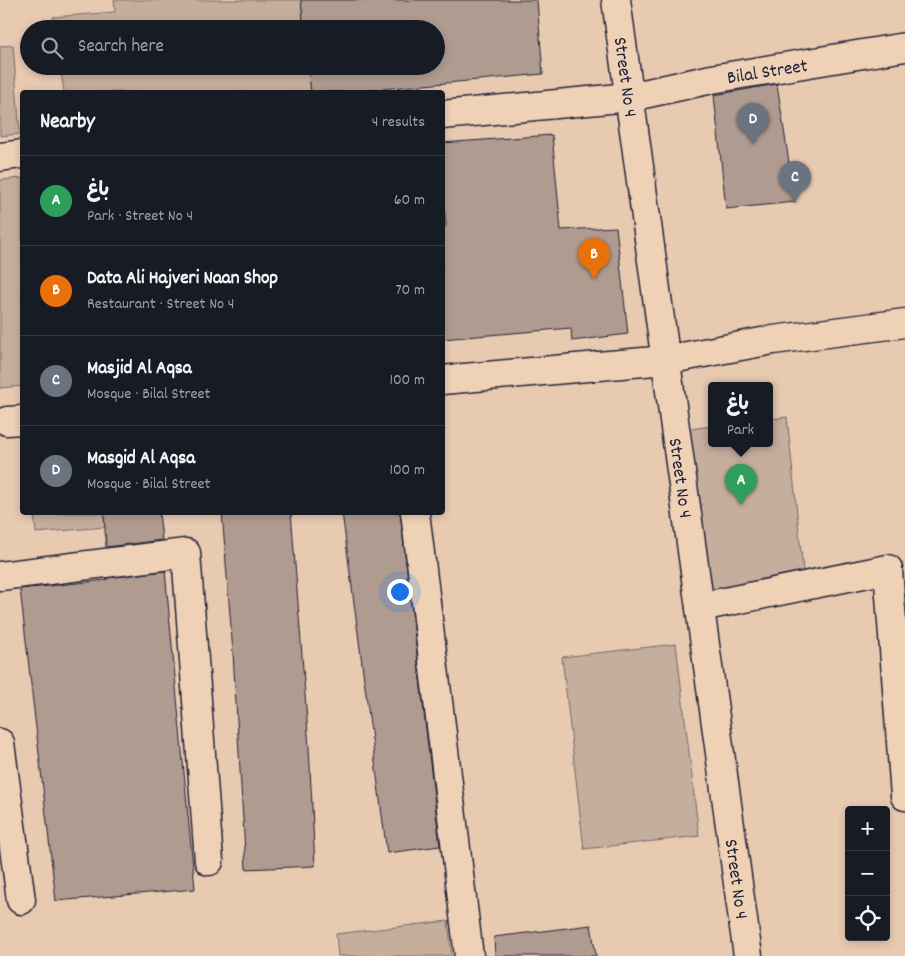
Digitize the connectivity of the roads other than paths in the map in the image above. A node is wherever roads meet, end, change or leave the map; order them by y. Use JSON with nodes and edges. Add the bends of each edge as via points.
{"nodes":[{"id":1,"x":616,"y":0,"type":"edge"},
{"id":2,"x":905,"y":47,"type":"edge"},
{"id":3,"x":630,"y":97,"type":"junction"},
{"id":4,"x":445,"y":115,"type":"edge"},
{"id":5,"x":20,"y":154,"type":"edge"},
{"id":6,"x":0,"y":156,"type":"edge"},
{"id":7,"x":905,"y":323,"type":"edge"},
{"id":8,"x":666,"y":360,"type":"junction"},
{"id":9,"x":445,"y":380,"type":"edge"},
{"id":10,"x":415,"y":515,"type":"edge"},
{"id":11,"x":896,"y":568,"type":"edge"},
{"id":12,"x":0,"y":576,"type":"edge"},
{"id":13,"x":804,"y":580,"type":"dead end"},
{"id":14,"x":700,"y":607,"type":"junction"},
{"id":15,"x":0,"y":743,"type":"edge"},
{"id":16,"x":905,"y":796,"type":"edge"},
{"id":17,"x":209,"y":861,"type":"dead end"},
{"id":18,"x":21,"y":900,"type":"dead end"},
{"id":19,"x":468,"y":956,"type":"edge"},
{"id":20,"x":748,"y":956,"type":"edge"}],
"edges":[{"from":1,"to":3,"type":"street","name":"Street No 4"},
{"from":2,"to":3,"type":"street","name":"Bilal Street","via":[[712,79]]},
{"from":3,"to":4,"type":"street","name":"Bilal Street"},
{"from":3,"to":8,"type":"street","name":"Street No 4"},
{"from":5,"to":6,"type":"street"},
{"from":7,"to":8,"type":"street","via":[[773,340]]},
{"from":8,"to":9,"type":"street"},
{"from":8,"to":14,"type":"street","name":"Street No 4"},
{"from":10,"to":19,"type":"street"},
{"from":11,"to":13,"type":"street"},
{"from":11,"to":14,"type":"street"},
{"from":11,"to":16,"type":"street"},
{"from":12,"to":17,"type":"street","via":[[186,553]]},
{"from":14,"to":20,"type":"street","name":"Street No 4"},
{"from":15,"to":18,"type":"street"}]}
